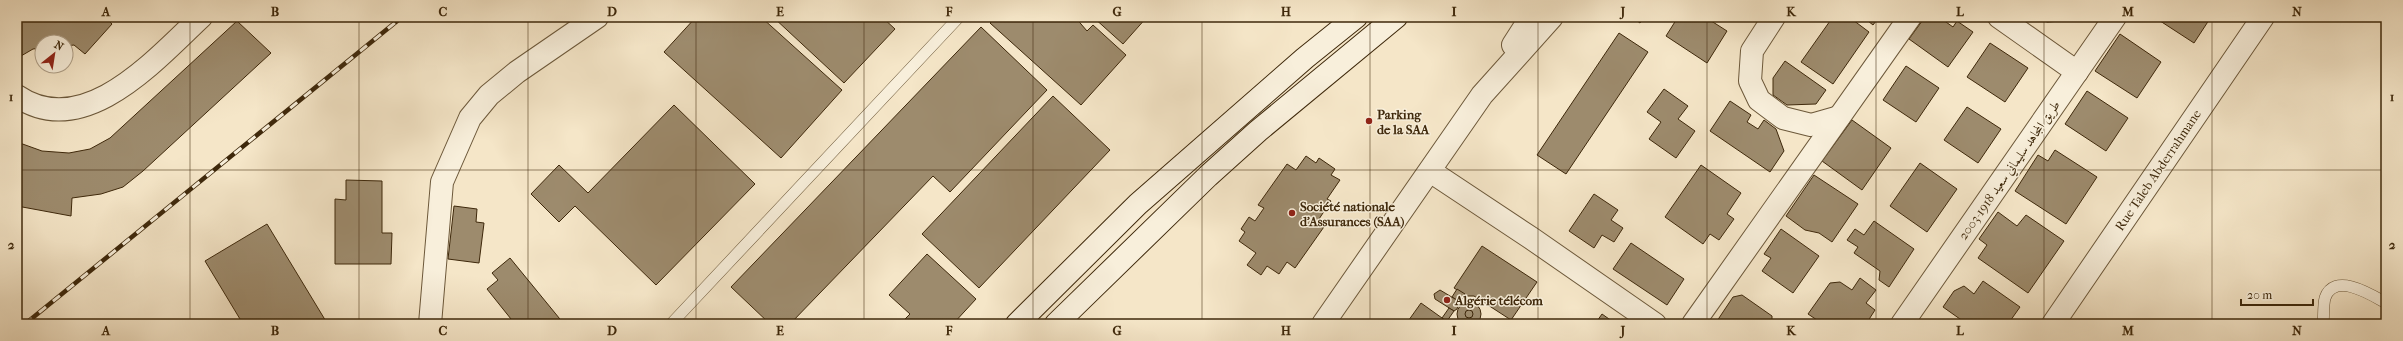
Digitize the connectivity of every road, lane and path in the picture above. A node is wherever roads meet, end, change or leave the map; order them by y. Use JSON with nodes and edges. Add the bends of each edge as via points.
{"nodes":[{"id":1,"x":202,"y":17,"type":"edge"},
{"id":2,"x":597,"y":17,"type":"edge"},
{"id":3,"x":959,"y":17,"type":"edge"},
{"id":4,"x":1356,"y":17,"type":"edge"},
{"id":5,"x":1396,"y":17,"type":"edge"},
{"id":6,"x":1531,"y":17,"type":"edge"},
{"id":7,"x":1552,"y":17,"type":"edge"},
{"id":8,"x":1774,"y":17,"type":"edge"},
{"id":9,"x":1910,"y":17,"type":"edge"},
{"id":10,"x":1999,"y":17,"type":"edge"},
{"id":11,"x":2116,"y":17,"type":"edge"},
{"id":12,"x":2263,"y":17,"type":"edge"},
{"id":13,"x":2077,"y":72,"type":"junction"},
{"id":14,"x":1482,"y":95,"type":"junction"},
{"id":15,"x":17,"y":96,"type":"edge"},
{"id":16,"x":1839,"y":117,"type":"junction"},
{"id":17,"x":1430,"y":171,"type":"junction"},
{"id":18,"x":2386,"y":303,"type":"edge"},
{"id":19,"x":430,"y":324,"type":"edge"},
{"id":20,"x":671,"y":324,"type":"edge"},
{"id":21,"x":1017,"y":324,"type":"edge"},
{"id":22,"x":1056,"y":324,"type":"edge"},
{"id":23,"x":1323,"y":324,"type":"edge"},
{"id":24,"x":1655,"y":324,"type":"edge"},
{"id":25,"x":1693,"y":324,"type":"edge"},
{"id":26,"x":1902,"y":324,"type":"edge"},
{"id":27,"x":2054,"y":324,"type":"edge"},
{"id":28,"x":2323,"y":324,"type":"edge"}],
"edges":[{"from":1,"to":15,"type":"street","via":[[128,84],[88,105],[47,110]]},
{"from":2,"to":19,"type":"street","via":[[517,72],[489,95],[470,118],[442,182]]},
{"from":3,"to":20,"type":"lane"},
{"from":4,"to":21,"type":"street","via":[[1305,58],[1138,204]]},
{"from":5,"to":22,"type":"street","via":[[1258,131],[1208,176]]},
{"from":6,"to":14,"type":"street"},
{"from":7,"to":14,"type":"street"},
{"from":8,"to":16,"type":"street","via":[[1752,51],[1750,81],[1759,100],[1783,118],[1804,123],[1811,124]]},
{"from":9,"to":16,"type":"street"},
{"from":10,"to":13,"type":"street"},
{"from":11,"to":13,"type":"street","name":"طريق المجاهد سليماني سعيد 1918-2003"},
{"from":12,"to":27,"type":"street","name":"Rue Taleb Abderrahmane"},
{"from":13,"to":26,"type":"street","name":"طريق المجاهد سليماني سعيد 1918-2003"},
{"from":14,"to":17,"type":"street"},
{"from":16,"to":25,"type":"street"},
{"from":17,"to":23,"type":"street"},
{"from":17,"to":24,"type":"street"},
{"from":18,"to":28,"type":"lane","via":[[2361,288],[2346,286],[2332,289],[2325,298]]}]}
